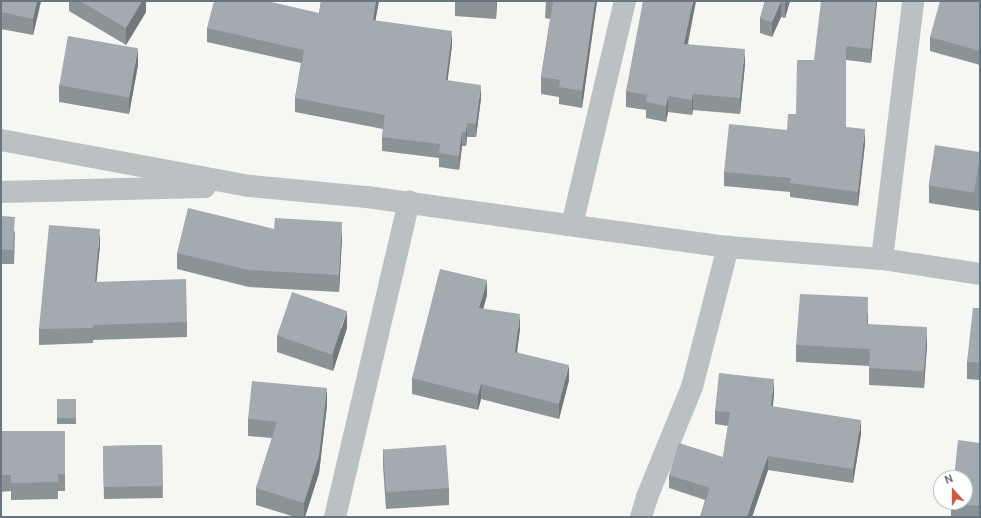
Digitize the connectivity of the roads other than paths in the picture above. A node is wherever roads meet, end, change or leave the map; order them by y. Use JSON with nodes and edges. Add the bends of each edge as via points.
{"nodes":[{"id":1,"x":625,"y":1,"type":"edge"},
{"id":2,"x":914,"y":1,"type":"edge"},
{"id":3,"x":1,"y":140,"type":"edge"},
{"id":4,"x":250,"y":186,"type":"junction"},
{"id":5,"x":1,"y":192,"type":"edge"},
{"id":6,"x":409,"y":202,"type":"junction"},
{"id":7,"x":572,"y":225,"type":"junction"},
{"id":8,"x":728,"y":247,"type":"junction"},
{"id":9,"x":882,"y":259,"type":"junction"},
{"id":10,"x":980,"y":274,"type":"edge"},
{"id":11,"x":335,"y":517,"type":"edge"},
{"id":12,"x":641,"y":517,"type":"edge"}],
"edges":[{"from":1,"to":7,"type":"street"},
{"from":2,"to":9,"type":"street"},
{"from":3,"to":4,"type":"street"},
{"from":4,"to":5,"type":"street"},
{"from":4,"to":6,"type":"street"},
{"from":6,"to":7,"type":"street"},
{"from":6,"to":11,"type":"street"},
{"from":7,"to":8,"type":"street"},
{"from":8,"to":9,"type":"street"},
{"from":8,"to":12,"type":"street","via":[[692,387]]},
{"from":9,"to":10,"type":"street"}]}
